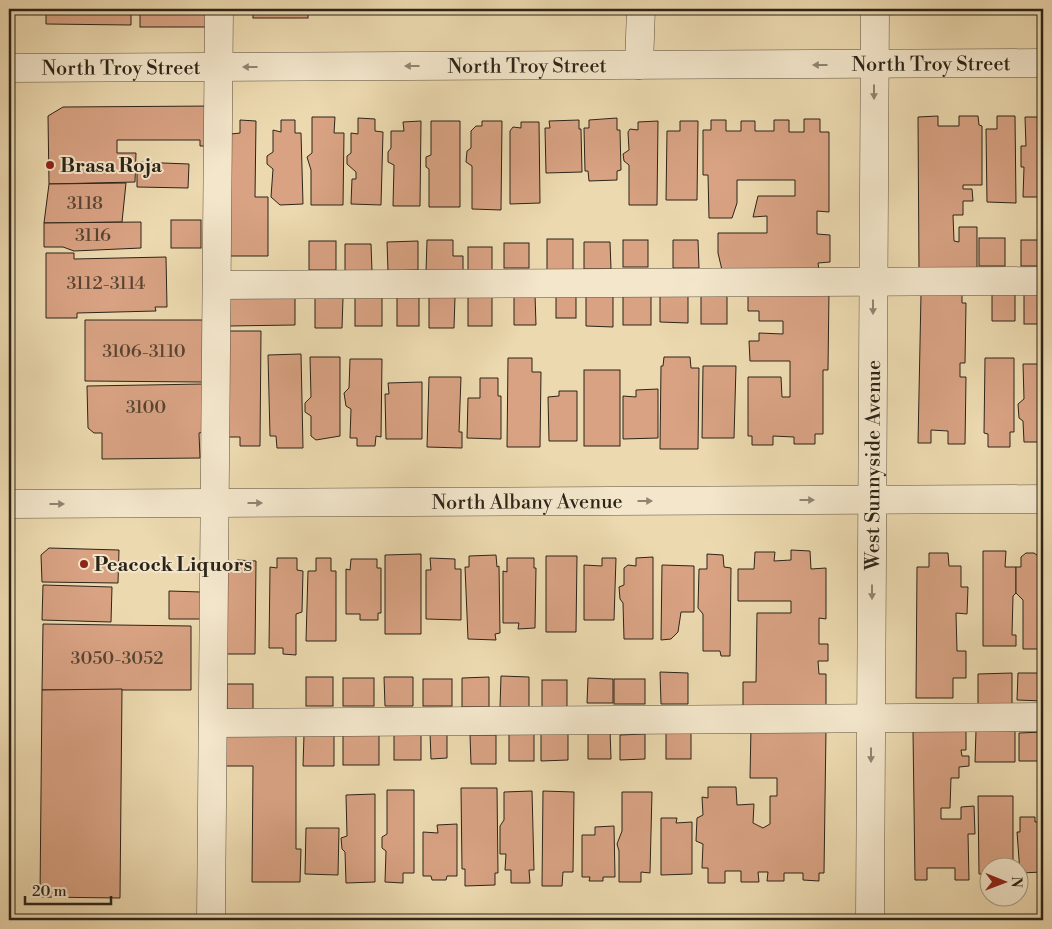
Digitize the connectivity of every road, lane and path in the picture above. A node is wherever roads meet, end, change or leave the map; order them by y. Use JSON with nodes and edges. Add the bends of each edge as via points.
{"nodes":[{"id":1,"x":219,"y":9,"type":"edge"},
{"id":2,"x":641,"y":9,"type":"edge"},
{"id":3,"x":875,"y":9,"type":"edge"},
{"id":4,"x":1043,"y":63,"type":"edge"},
{"id":5,"x":874,"y":64,"type":"junction"},
{"id":6,"x":640,"y":65,"type":"junction"},
{"id":7,"x":219,"y":67,"type":"junction"},
{"id":8,"x":9,"y":68,"type":"edge"},
{"id":9,"x":873,"y":281,"type":"junction"},
{"id":10,"x":1043,"y":281,"type":"edge"},
{"id":11,"x":217,"y":285,"type":"junction"},
{"id":12,"x":1043,"y":499,"type":"edge"},
{"id":13,"x":872,"y":500,"type":"junction"},
{"id":14,"x":215,"y":503,"type":"junction"},
{"id":15,"x":9,"y":504,"type":"edge"},
{"id":16,"x":1043,"y":717,"type":"edge"},
{"id":17,"x":871,"y":718,"type":"junction"},
{"id":18,"x":213,"y":722,"type":"junction"},
{"id":19,"x":211,"y":920,"type":"edge"},
{"id":20,"x":870,"y":920,"type":"edge"}],
"edges":[{"from":1,"to":7,"type":"street"},
{"from":2,"to":6,"type":"street"},
{"from":3,"to":5,"type":"street","name":"West Sunnyside Avenue"},
{"from":4,"to":5,"type":"street","name":"North Troy Street"},
{"from":5,"to":6,"type":"street","name":"North Troy Street","one_way":true},
{"from":5,"to":9,"type":"street","name":"West Sunnyside Avenue","one_way":true},
{"from":6,"to":7,"type":"street","name":"North Troy Street","one_way":true},
{"from":7,"to":8,"type":"street","name":"North Troy Street"},
{"from":7,"to":11,"type":"street"},
{"from":9,"to":10,"type":"street"},
{"from":9,"to":11,"type":"street"},
{"from":9,"to":13,"type":"street","name":"West Sunnyside Avenue","one_way":true},
{"from":11,"to":14,"type":"street"},
{"from":12,"to":13,"type":"street","name":"North Albany Avenue"},
{"from":14,"to":13,"type":"street","name":"North Albany Avenue","one_way":true},
{"from":13,"to":17,"type":"street","name":"West Sunnyside Avenue","one_way":true},
{"from":15,"to":14,"type":"street","name":"North Albany Avenue","one_way":true},
{"from":14,"to":18,"type":"street"},
{"from":16,"to":17,"type":"street"},
{"from":17,"to":18,"type":"street"},
{"from":17,"to":20,"type":"street","name":"West Sunnyside Avenue","one_way":true},
{"from":18,"to":19,"type":"street"}]}
